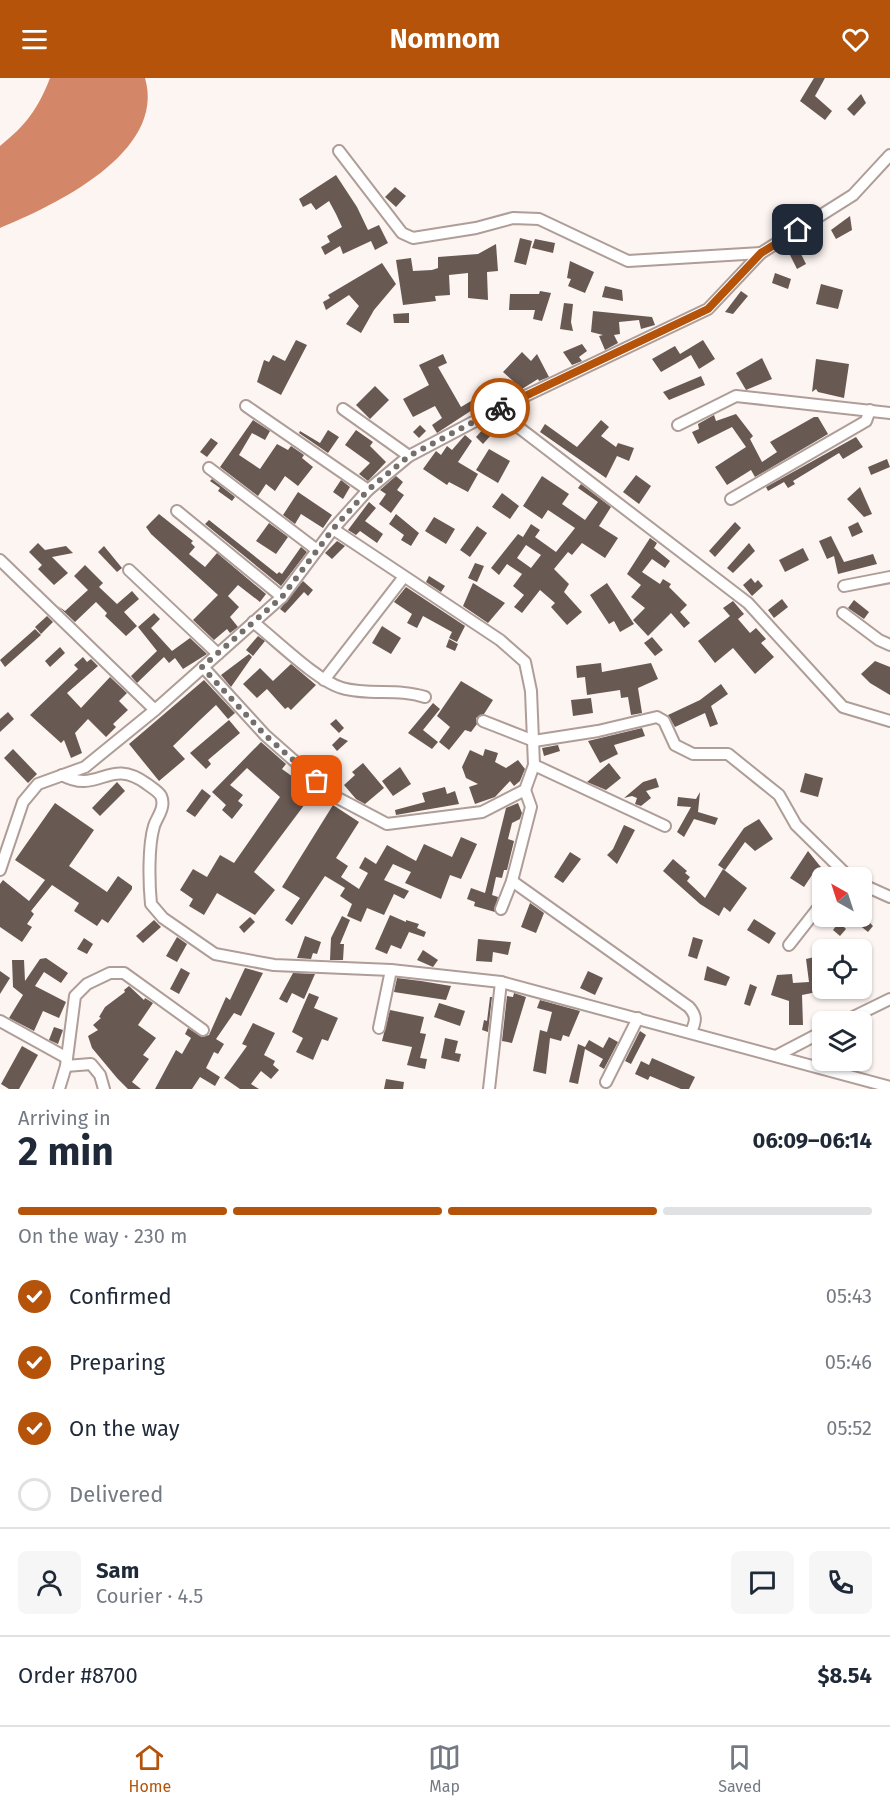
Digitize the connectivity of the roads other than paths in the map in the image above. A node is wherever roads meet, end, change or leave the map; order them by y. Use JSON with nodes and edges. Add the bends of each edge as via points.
{"nodes":[{"id":1,"x":339,"y":151,"type":"dead end"},
{"id":2,"x":890,"y":155,"type":"edge"},
{"id":3,"x":761,"y":253,"type":"junction"},
{"id":4,"x":246,"y":406,"type":"dead end"},
{"id":5,"x":343,"y":409,"type":"dead end"},
{"id":6,"x":496,"y":410,"type":"junction"},
{"id":7,"x":870,"y":410,"type":"junction"},
{"id":8,"x":890,"y":412,"type":"edge"},
{"id":9,"x":678,"y":424,"type":"dead end"},
{"id":10,"x":409,"y":456,"type":"junction"},
{"id":11,"x":210,"y":468,"type":"dead end"},
{"id":12,"x":368,"y":490,"type":"junction"},
{"id":13,"x":731,"y":499,"type":"dead end"},
{"id":14,"x":177,"y":511,"type":"dead end"},
{"id":15,"x":333,"y":529,"type":"junction"},
{"id":16,"x":317,"y":550,"type":"junction"},
{"id":17,"x":0,"y":560,"type":"edge"},
{"id":18,"x":129,"y":570,"type":"dead end"},
{"id":19,"x":890,"y":577,"type":"edge"},
{"id":20,"x":404,"y":578,"type":"junction"},
{"id":21,"x":844,"y":586,"type":"dead end"},
{"id":22,"x":282,"y":597,"type":"junction"},
{"id":23,"x":843,"y":613,"type":"dead end"},
{"id":24,"x":254,"y":622,"type":"junction"},
{"id":25,"x":890,"y":645,"type":"edge"},
{"id":26,"x":218,"y":654,"type":"junction"},
{"id":27,"x":202,"y":667,"type":"junction"},
{"id":28,"x":324,"y":680,"type":"junction"},
{"id":29,"x":425,"y":697,"type":"dead end"},
{"id":30,"x":155,"y":710,"type":"junction"},
{"id":31,"x":483,"y":721,"type":"dead end"},
{"id":32,"x":890,"y":721,"type":"edge"},
{"id":33,"x":534,"y":741,"type":"junction"},
{"id":34,"x":534,"y":765,"type":"junction"},
{"id":35,"x":62,"y":775,"type":"junction"},
{"id":36,"x":525,"y":790,"type":"junction"},
{"id":37,"x":665,"y":826,"type":"dead end"},
{"id":38,"x":836,"y":867,"type":"edge"},
{"id":39,"x":0,"y":870,"type":"edge"},
{"id":40,"x":512,"y":881,"type":"junction"},
{"id":41,"x":872,"y":889,"type":"edge"},
{"id":42,"x":890,"y":897,"type":"edge"},
{"id":43,"x":501,"y":909,"type":"dead end"},
{"id":44,"x":812,"y":916,"type":"edge"},
{"id":45,"x":789,"y":945,"type":"dead end"},
{"id":46,"x":391,"y":970,"type":"junction"},
{"id":47,"x":501,"y":982,"type":"junction"},
{"id":48,"x":890,"y":999,"type":"edge"},
{"id":49,"x":865,"y":1011,"type":"edge"},
{"id":50,"x":638,"y":1018,"type":"junction"},
{"id":51,"x":0,"y":1021,"type":"edge"},
{"id":52,"x":379,"y":1028,"type":"dead end"},
{"id":53,"x":202,"y":1030,"type":"dead end"},
{"id":54,"x":691,"y":1032,"type":"junction"},
{"id":55,"x":812,"y":1037,"type":"edge"},
{"id":56,"x":776,"y":1056,"type":"junction"},
{"id":57,"x":67,"y":1062,"type":"junction"},
{"id":58,"x":606,"y":1082,"type":"dead end"},
{"id":59,"x":890,"y":1087,"type":"edge"},
{"id":60,"x":59,"y":1089,"type":"edge"},
{"id":61,"x":104,"y":1089,"type":"edge"},
{"id":62,"x":489,"y":1089,"type":"edge"}],
"edges":[{"from":1,"to":3,"type":"street","via":[[402,233],[413,238],[513,218],[539,219],[628,261]]},
{"from":2,"to":3,"type":"street","via":[[853,195]]},
{"from":3,"to":6,"type":"street","via":[[708,309]]},
{"from":4,"to":12,"type":"street"},
{"from":5,"to":10,"type":"street"},
{"from":6,"to":10,"type":"street"},
{"from":6,"to":32,"type":"street","via":[[748,603],[843,707]]},
{"from":7,"to":8,"type":"street"},
{"from":7,"to":9,"type":"street","via":[[736,396]]},
{"from":7,"to":13,"type":"street","via":[[866,421]]},
{"from":10,"to":12,"type":"street"},
{"from":11,"to":16,"type":"street"},
{"from":12,"to":15,"type":"street"},
{"from":14,"to":22,"type":"street"},
{"from":15,"to":16,"type":"street"},
{"from":15,"to":20,"type":"street"},
{"from":16,"to":22,"type":"street"},
{"from":17,"to":30,"type":"street"},
{"from":18,"to":26,"type":"street"},
{"from":19,"to":21,"type":"street"},
{"from":20,"to":28,"type":"street"},
{"from":20,"to":33,"type":"street","via":[[500,640],[525,662]]},
{"from":22,"to":24,"type":"street"},
{"from":23,"to":25,"type":"street"},
{"from":24,"to":26,"type":"street"},
{"from":24,"to":28,"type":"street"},
{"from":26,"to":27,"type":"street"},
{"from":27,"to":30,"type":"street"},
{"from":27,"to":36,"type":"street","via":[[265,735],[334,796],[387,824],[482,812]]},
{"from":28,"to":29,"type":"street","via":[[343,689]]},
{"from":30,"to":35,"type":"street","via":[[85,767]]},
{"from":31,"to":33,"type":"street"},
{"from":33,"to":34,"type":"street"},
{"from":33,"to":38,"type":"street","via":[[657,717],[664,721],[675,745],[693,754],[728,754],[778,795],[796,825]]},
{"from":34,"to":36,"type":"street"},
{"from":34,"to":37,"type":"street"},
{"from":35,"to":39,"type":"street","via":[[38,784],[23,802]]},
{"from":35,"to":46,"type":"street","via":[[76,782],[91,782],[121,771],[135,775],[159,792],[163,800],[150,847],[151,904],[163,918],[215,954],[274,965]]},
{"from":36,"to":40,"type":"street","via":[[531,807]]},
{"from":40,"to":43,"type":"street"},
{"from":40,"to":54,"type":"street","via":[[689,1007],[696,1022]]},
{"from":41,"to":42,"type":"street"},
{"from":44,"to":45,"type":"street"},
{"from":46,"to":47,"type":"street"},
{"from":46,"to":52,"type":"street"},
{"from":47,"to":50,"type":"street"},
{"from":47,"to":62,"type":"street"},
{"from":48,"to":49,"type":"street"},
{"from":50,"to":54,"type":"street"},
{"from":50,"to":58,"type":"street"},
{"from":51,"to":57,"type":"street"},
{"from":53,"to":57,"type":"street","via":[[118,972],[87,984],[75,996]]},
{"from":54,"to":56,"type":"street"},
{"from":55,"to":56,"type":"street"},
{"from":56,"to":59,"type":"street"},
{"from":57,"to":60,"type":"street"},
{"from":57,"to":61,"type":"street","via":[[91,1064]]}]}
